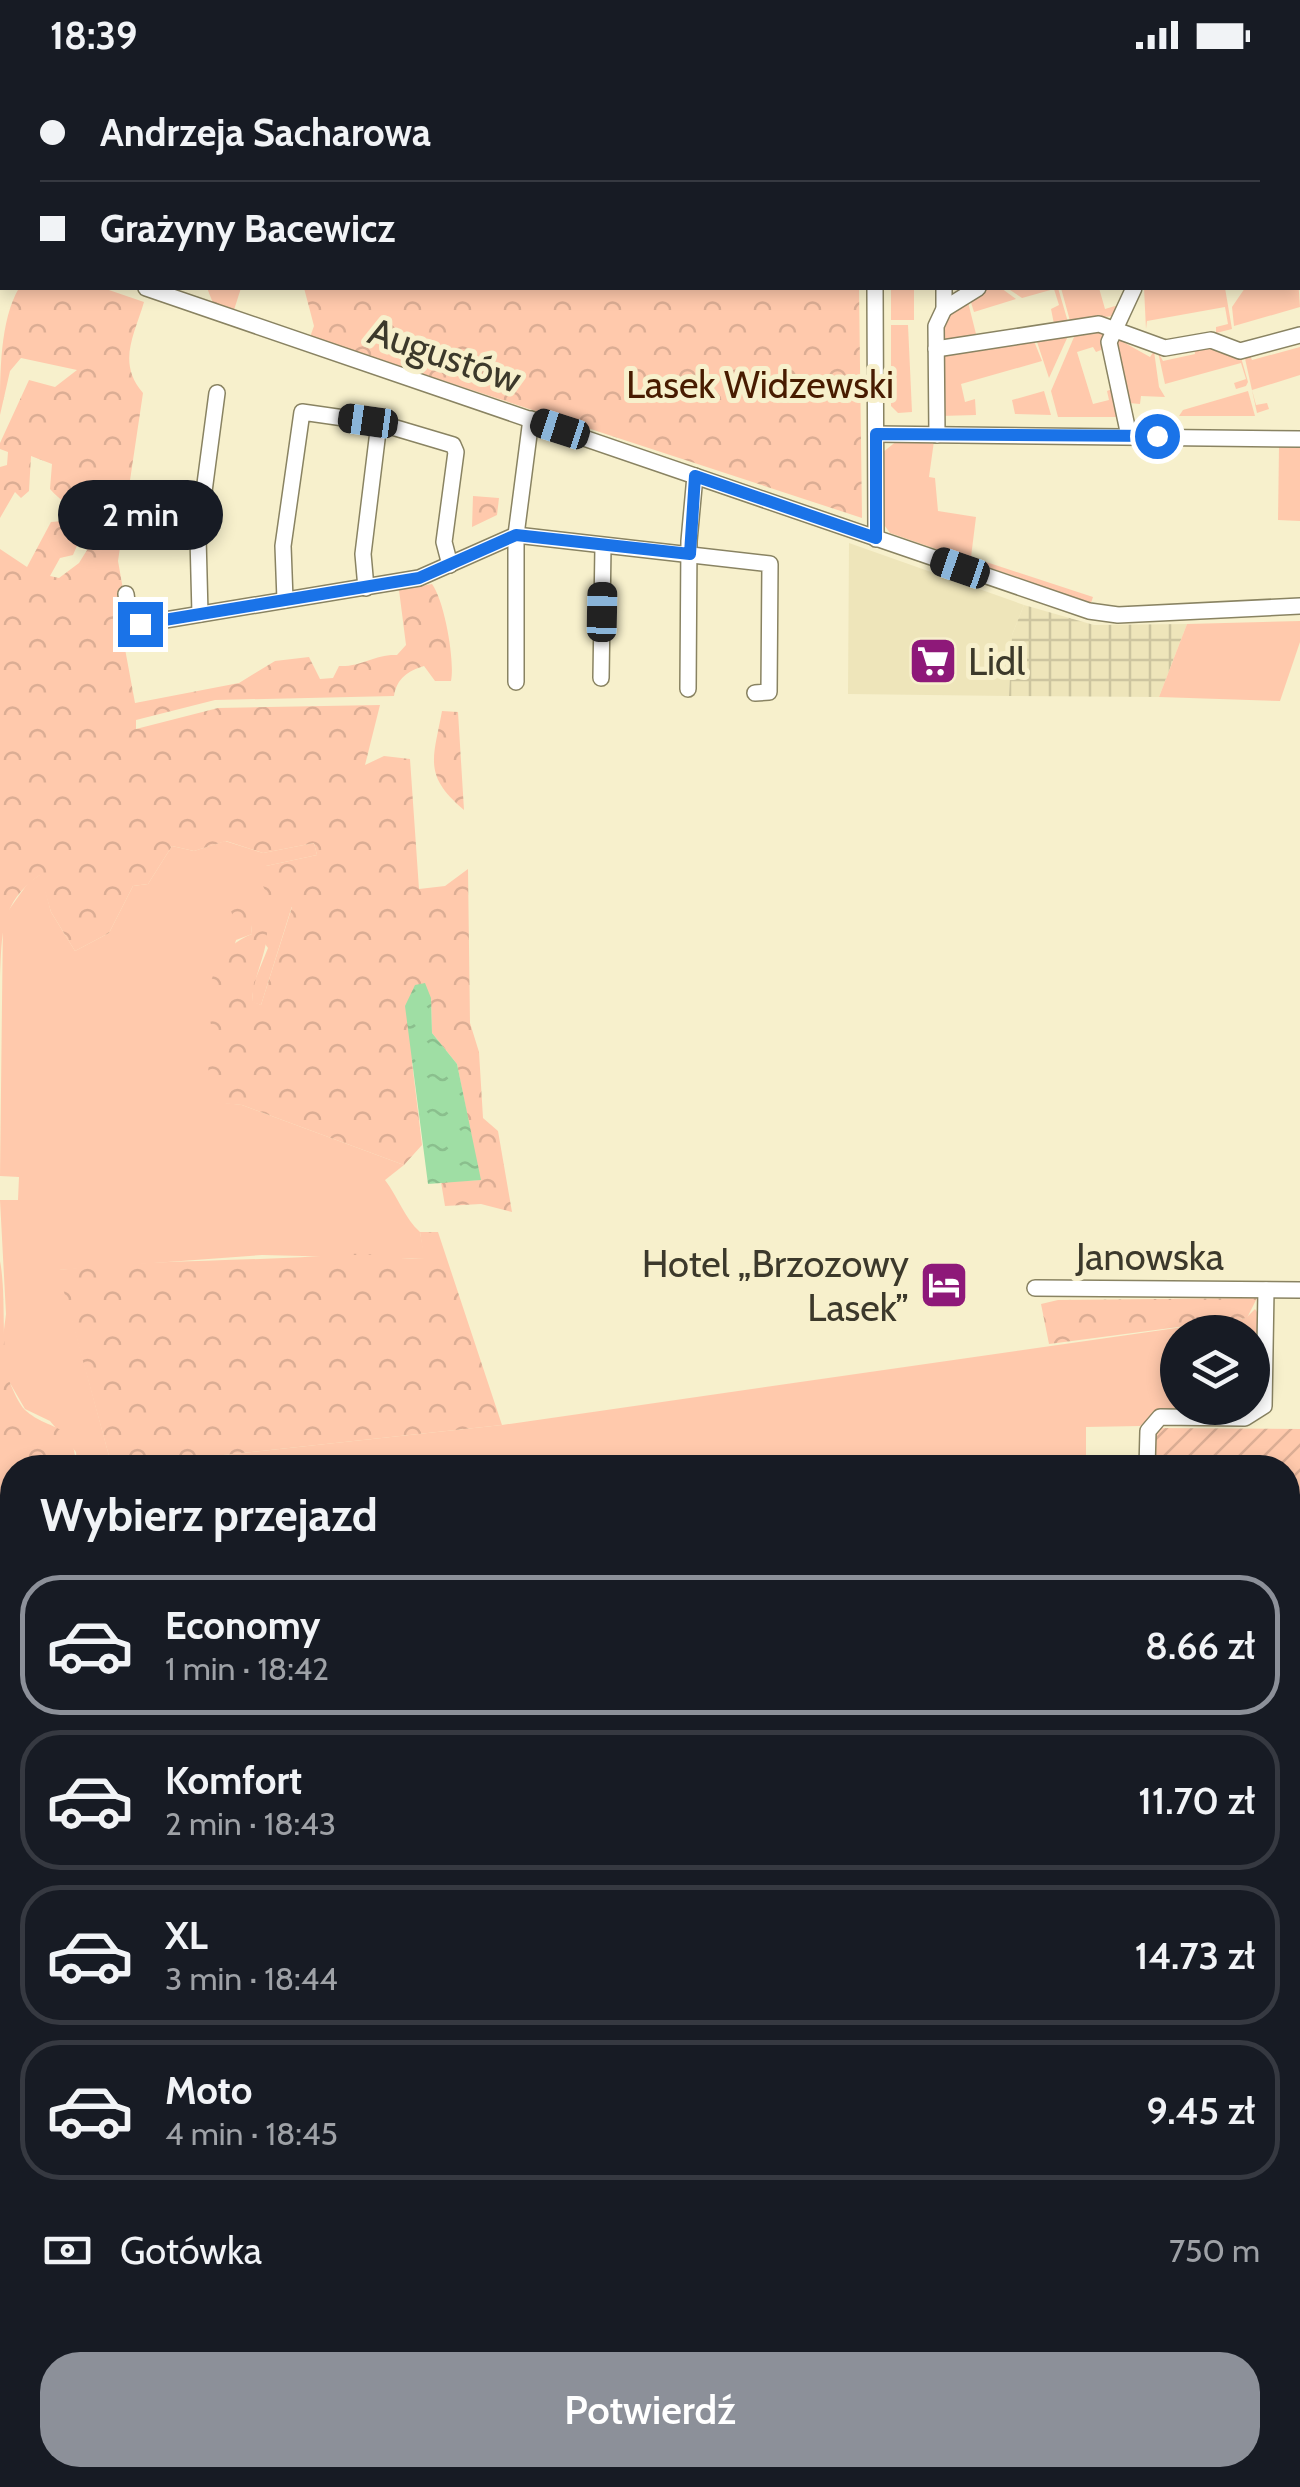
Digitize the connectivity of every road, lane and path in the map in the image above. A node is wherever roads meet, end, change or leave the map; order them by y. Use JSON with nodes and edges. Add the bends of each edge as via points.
{"nodes":[{"id":1,"x":158,"y":290,"type":"edge"},
{"id":2,"x":875,"y":290,"type":"edge"},
{"id":3,"x":944,"y":290,"type":"edge"},
{"id":4,"x":975,"y":290,"type":"edge"},
{"id":5,"x":1133,"y":290,"type":"edge"},
{"id":6,"x":196,"y":296,"type":"edge"},
{"id":7,"x":944,"y":309,"type":"junction"},
{"id":8,"x":1116,"y":327,"type":"junction"},
{"id":9,"x":1300,"y":335,"type":"edge"},
{"id":10,"x":936,"y":349,"type":"junction"},
{"id":11,"x":217,"y":393,"type":"dead end"},
{"id":12,"x":531,"y":420,"type":"junction"},
{"id":13,"x":379,"y":423,"type":"junction"},
{"id":14,"x":876,"y":434,"type":"junction"},
{"id":15,"x":937,"y":434,"type":"junction"},
{"id":16,"x":1128,"y":436,"type":"junction"},
{"id":17,"x":1300,"y":439,"type":"edge"},
{"id":18,"x":695,"y":476,"type":"junction"},
{"id":19,"x":516,"y":535,"type":"junction"},
{"id":20,"x":876,"y":538,"type":"junction"},
{"id":21,"x":604,"y":546,"type":"junction"},
{"id":22,"x":690,"y":554,"type":"junction"},
{"id":23,"x":770,"y":564,"type":"junction"},
{"id":24,"x":450,"y":565,"type":"junction"},
{"id":25,"x":788,"y":565,"type":"dead end"},
{"id":26,"x":366,"y":588,"type":"junction"},
{"id":27,"x":126,"y":594,"type":"dead end"},
{"id":28,"x":285,"y":600,"type":"junction"},
{"id":29,"x":1300,"y":606,"type":"edge"},
{"id":30,"x":200,"y":614,"type":"junction"},
{"id":31,"x":601,"y":678,"type":"dead end"},
{"id":32,"x":516,"y":682,"type":"dead end"},
{"id":33,"x":688,"y":689,"type":"dead end"},
{"id":34,"x":755,"y":692,"type":"dead end"},
{"id":35,"x":1034,"y":1288,"type":"dead end"},
{"id":36,"x":1266,"y":1290,"type":"junction"},
{"id":37,"x":1300,"y":1290,"type":"edge"},
{"id":38,"x":1147,"y":1455,"type":"edge"}],
"edges":[{"from":1,"to":6,"type":"street","name":"Augustów"},
{"from":2,"to":14,"type":"street"},
{"from":3,"to":7,"type":"street"},
{"from":4,"to":7,"type":"street"},
{"from":5,"to":8,"type":"street"},
{"from":6,"to":12,"type":"street","name":"Augustów"},
{"from":7,"to":10,"type":"street"},
{"from":8,"to":9,"type":"street","via":[[1165,348],[1211,340],[1244,350]]},
{"from":8,"to":10,"type":"street","via":[[1099,324]]},
{"from":8,"to":16,"type":"street","via":[[1109,346]]},
{"from":10,"to":15,"type":"street"},
{"from":11,"to":30,"type":"street","via":[[198,537]]},
{"from":12,"to":18,"type":"street","name":"Augustów"},
{"from":12,"to":19,"type":"street"},
{"from":13,"to":24,"type":"street","via":[[455,448],[444,542]]},
{"from":13,"to":26,"type":"street","via":[[363,554]]},
{"from":13,"to":28,"type":"street","via":[[300,414],[283,546]]},
{"from":14,"to":15,"type":"street"},
{"from":14,"to":20,"type":"street"},
{"from":15,"to":16,"type":"street"},
{"from":16,"to":17,"type":"street"},
{"from":18,"to":20,"type":"street","name":"Augustów"},
{"from":18,"to":22,"type":"street"},
{"from":19,"to":21,"type":"street"},
{"from":19,"to":24,"type":"street"},
{"from":19,"to":32,"type":"street"},
{"from":20,"to":29,"type":"street","name":"Augustów","via":[[1098,614]]},
{"from":21,"to":22,"type":"street"},
{"from":21,"to":31,"type":"street"},
{"from":22,"to":23,"type":"street"},
{"from":22,"to":33,"type":"street"},
{"from":23,"to":25,"type":"street"},
{"from":23,"to":34,"type":"street","via":[[769,692]]},
{"from":24,"to":26,"type":"street"},
{"from":26,"to":28,"type":"street"},
{"from":27,"to":30,"type":"street","via":[[136,624]]},
{"from":28,"to":30,"type":"street"},
{"from":35,"to":36,"type":"street","name":"Janowska"},
{"from":36,"to":37,"type":"street","name":"Janowska"},
{"from":36,"to":38,"type":"street","name":"Janowska","via":[[1264,1406],[1245,1418],[1160,1417],[1148,1431]]}]}
